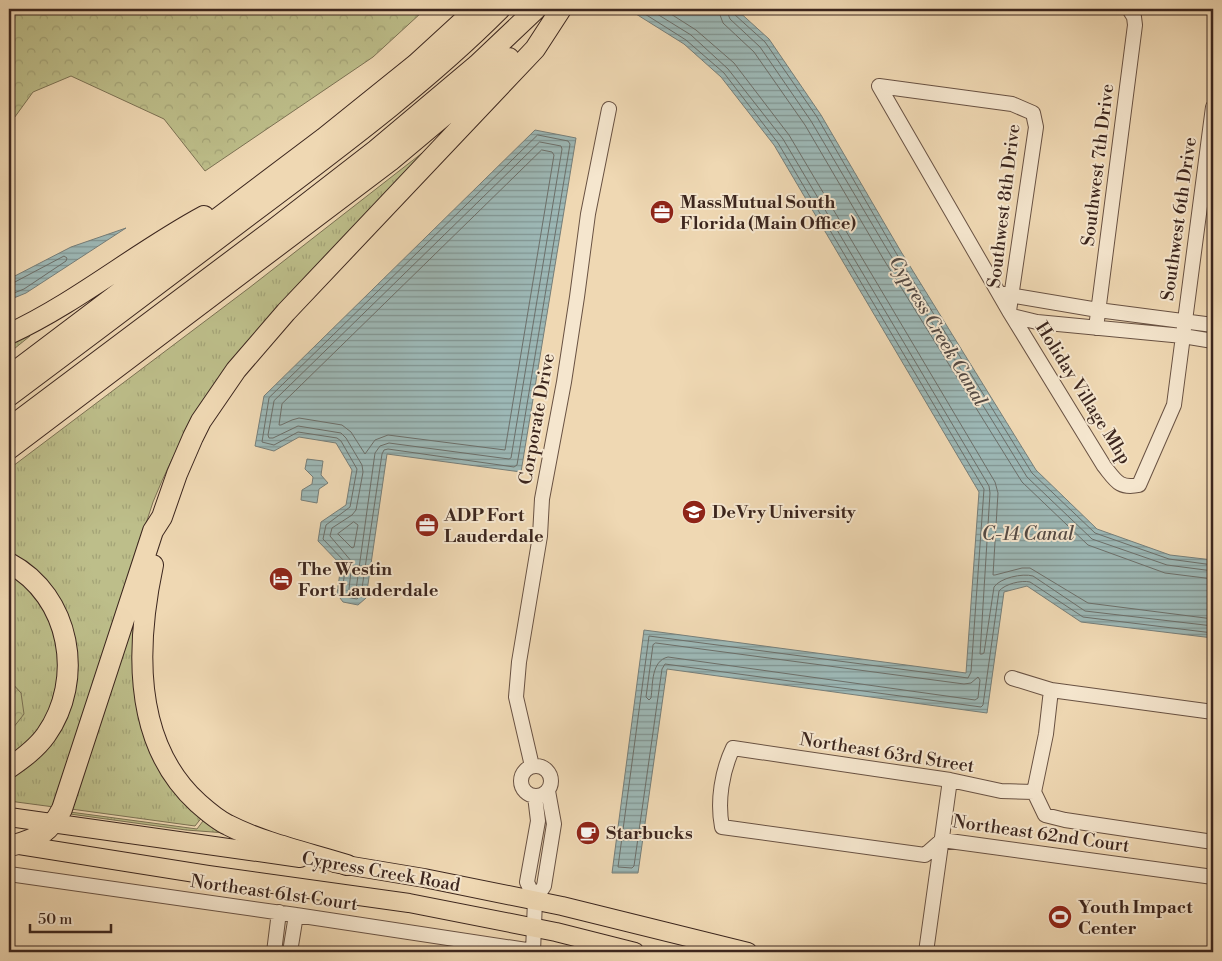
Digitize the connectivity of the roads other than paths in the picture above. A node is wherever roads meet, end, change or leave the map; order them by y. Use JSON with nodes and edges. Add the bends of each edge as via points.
{"nodes":[{"id":1,"x":476,"y":9,"type":"edge"},
{"id":2,"x":500,"y":9,"type":"edge"},
{"id":3,"x":536,"y":9,"type":"edge"},
{"id":4,"x":561,"y":9,"type":"edge"},
{"id":5,"x":1129,"y":9,"type":"edge"},
{"id":6,"x":1213,"y":107,"type":"edge"},
{"id":7,"x":609,"y":109,"type":"dead end"},
{"id":8,"x":261,"y":186,"type":"junction"},
{"id":9,"x":1005,"y":295,"type":"junction"},
{"id":10,"x":1098,"y":310,"type":"junction"},
{"id":11,"x":1011,"y":313,"type":"junction"},
{"id":12,"x":1184,"y":321,"type":"junction"},
{"id":13,"x":1213,"y":325,"type":"edge"},
{"id":14,"x":1096,"y":328,"type":"junction"},
{"id":15,"x":9,"y":334,"type":"edge"},
{"id":16,"x":1182,"y":336,"type":"junction"},
{"id":17,"x":1213,"y":341,"type":"edge"},
{"id":18,"x":9,"y":376,"type":"edge"},
{"id":19,"x":9,"y":396,"type":"edge"},
{"id":20,"x":9,"y":428,"type":"edge"},
{"id":21,"x":9,"y":449,"type":"edge"},
{"id":22,"x":162,"y":517,"type":"junction"},
{"id":23,"x":9,"y":564,"type":"edge"},
{"id":24,"x":1012,"y":678,"type":"dead end"},
{"id":25,"x":1052,"y":690,"type":"junction"},
{"id":26,"x":1213,"y":712,"type":"edge"},
{"id":27,"x":532,"y":766,"type":"junction"},
{"id":28,"x":9,"y":768,"type":"edge"},
{"id":29,"x":950,"y":780,"type":"junction"},
{"id":30,"x":548,"y":791,"type":"junction"},
{"id":31,"x":1034,"y":792,"type":"junction"},
{"id":32,"x":535,"y":796,"type":"junction"},
{"id":33,"x":9,"y":817,"type":"edge"},
{"id":34,"x":54,"y":824,"type":"junction"},
{"id":35,"x":722,"y":827,"type":"joint"},
{"id":36,"x":942,"y":840,"type":"junction"},
{"id":37,"x":1213,"y":842,"type":"edge"},
{"id":38,"x":12,"y":844,"type":"edge"},
{"id":39,"x":347,"y":865,"type":"junction"},
{"id":40,"x":9,"y":874,"type":"edge"},
{"id":41,"x":1213,"y":877,"type":"edge"},
{"id":42,"x":535,"y":900,"type":"junction"},
{"id":43,"x":279,"y":912,"type":"junction"},
{"id":44,"x":296,"y":915,"type":"junction"},
{"id":45,"x":535,"y":927,"type":"junction"},
{"id":46,"x":274,"y":952,"type":"edge"},
{"id":47,"x":290,"y":952,"type":"edge"},
{"id":48,"x":533,"y":952,"type":"edge"},
{"id":49,"x":635,"y":952,"type":"edge"},
{"id":50,"x":748,"y":952,"type":"edge"},
{"id":51,"x":926,"y":952,"type":"edge"}],
"edges":[{"from":1,"to":8,"type":"highway","via":[[385,90]]},
{"from":2,"to":19,"type":"highway","via":[[439,65],[319,163]]},
{"from":3,"to":20,"type":"highway","via":[[470,71],[383,144]]},
{"from":4,"to":21,"type":"highway","via":[[483,82],[390,161]]},
{"from":4,"to":22,"type":"highway","via":[[535,49],[286,312],[236,370],[192,437]]},
{"from":5,"to":10,"type":"street","name":"Southwest 7th Drive","via":[[1135,25]]},
{"from":6,"to":12,"type":"street","name":"Southwest 6th Drive"},
{"from":7,"to":27,"type":"street","name":"Corporate Drive","via":[[588,214],[519,662],[516,697]]},
{"from":8,"to":15,"type":"highway","via":[[178,230],[60,306]]},
{"from":8,"to":18,"type":"highway"},
{"from":9,"to":9,"type":"street","name":"Southwest 8th Drive","via":[[879,86],[1012,104],[1033,113],[1036,127]]},
{"from":9,"to":10,"type":"street","name":"Holiday Village Mhp"},
{"from":9,"to":11,"type":"street"},
{"from":10,"to":12,"type":"street","name":"Holiday Village Mhp"},
{"from":10,"to":14,"type":"street","name":"Southwest 7th Drive"},
{"from":11,"to":14,"type":"street","name":"Holiday Village Mhp","via":[[1037,322]]},
{"from":11,"to":16,"type":"street","name":"Holiday Village Mhp","via":[[1104,466],[1117,483],[1127,488],[1139,485],[1174,405]]},
{"from":12,"to":13,"type":"street","name":"Holiday Village Mhp"},
{"from":12,"to":16,"type":"street","name":"Southwest 6th Drive"},
{"from":14,"to":16,"type":"street","name":"Holiday Village Mhp"},
{"from":16,"to":17,"type":"street","name":"Holiday Village Mhp"},
{"from":22,"to":34,"type":"highway","via":[[153,531],[66,800]]},
{"from":22,"to":39,"type":"highway","via":[[162,534],[146,603],[142,660],[148,713],[166,762],[189,795],[227,825]]},
{"from":23,"to":28,"type":"highway","via":[[35,583],[52,605],[68,652],[66,688],[52,726],[34,749]]},
{"from":24,"to":25,"type":"street"},
{"from":25,"to":26,"type":"street"},
{"from":25,"to":31,"type":"street"},
{"from":27,"to":30,"type":"street","via":[[542,767],[549,773],[552,782]]},
{"from":27,"to":32,"type":"street","via":[[524,771],[520,780],[522,789]]},
{"from":29,"to":31,"type":"street","name":"Northeast 63rd Street","via":[[1001,792]]},
{"from":29,"to":35,"type":"street","name":"Northeast 63rd Street","via":[[733,748],[726,762],[719,810]]},
{"from":29,"to":36,"type":"street"},
{"from":30,"to":32,"type":"street"},
{"from":30,"to":42,"type":"street","via":[[554,824],[544,886]]},
{"from":31,"to":37,"type":"street","via":[[1045,815]]},
{"from":32,"to":42,"type":"street","via":[[538,821],[527,882]]},
{"from":33,"to":34,"type":"main road","name":"Cypress Creek Road"},
{"from":34,"to":38,"type":"highway","via":[[42,835]]},
{"from":34,"to":39,"type":"main road","name":"Cypress Creek Road"},
{"from":35,"to":36,"type":"street","name":"Northeast 62nd Court","via":[[924,855]]},
{"from":36,"to":41,"type":"street","name":"Northeast 62nd Court"},
{"from":36,"to":51,"type":"street"},
{"from":38,"to":45,"type":"main road","name":"Cypress Creek Road","via":[[410,903]]},
{"from":39,"to":42,"type":"main road","name":"Cypress Creek Road"},
{"from":40,"to":43,"type":"street","name":"Northeast 61st Court"},
{"from":42,"to":45,"type":"street"},
{"from":42,"to":50,"type":"main road","name":"Cypress Creek Road"},
{"from":43,"to":44,"type":"street","name":"Northeast 61st Court"},
{"from":43,"to":46,"type":"street"},
{"from":44,"to":47,"type":"street"},
{"from":44,"to":48,"type":"street","name":"Northeast 61st Court"},
{"from":45,"to":48,"type":"street"},
{"from":45,"to":49,"type":"main road","name":"Cypress Creek Road"}]}
